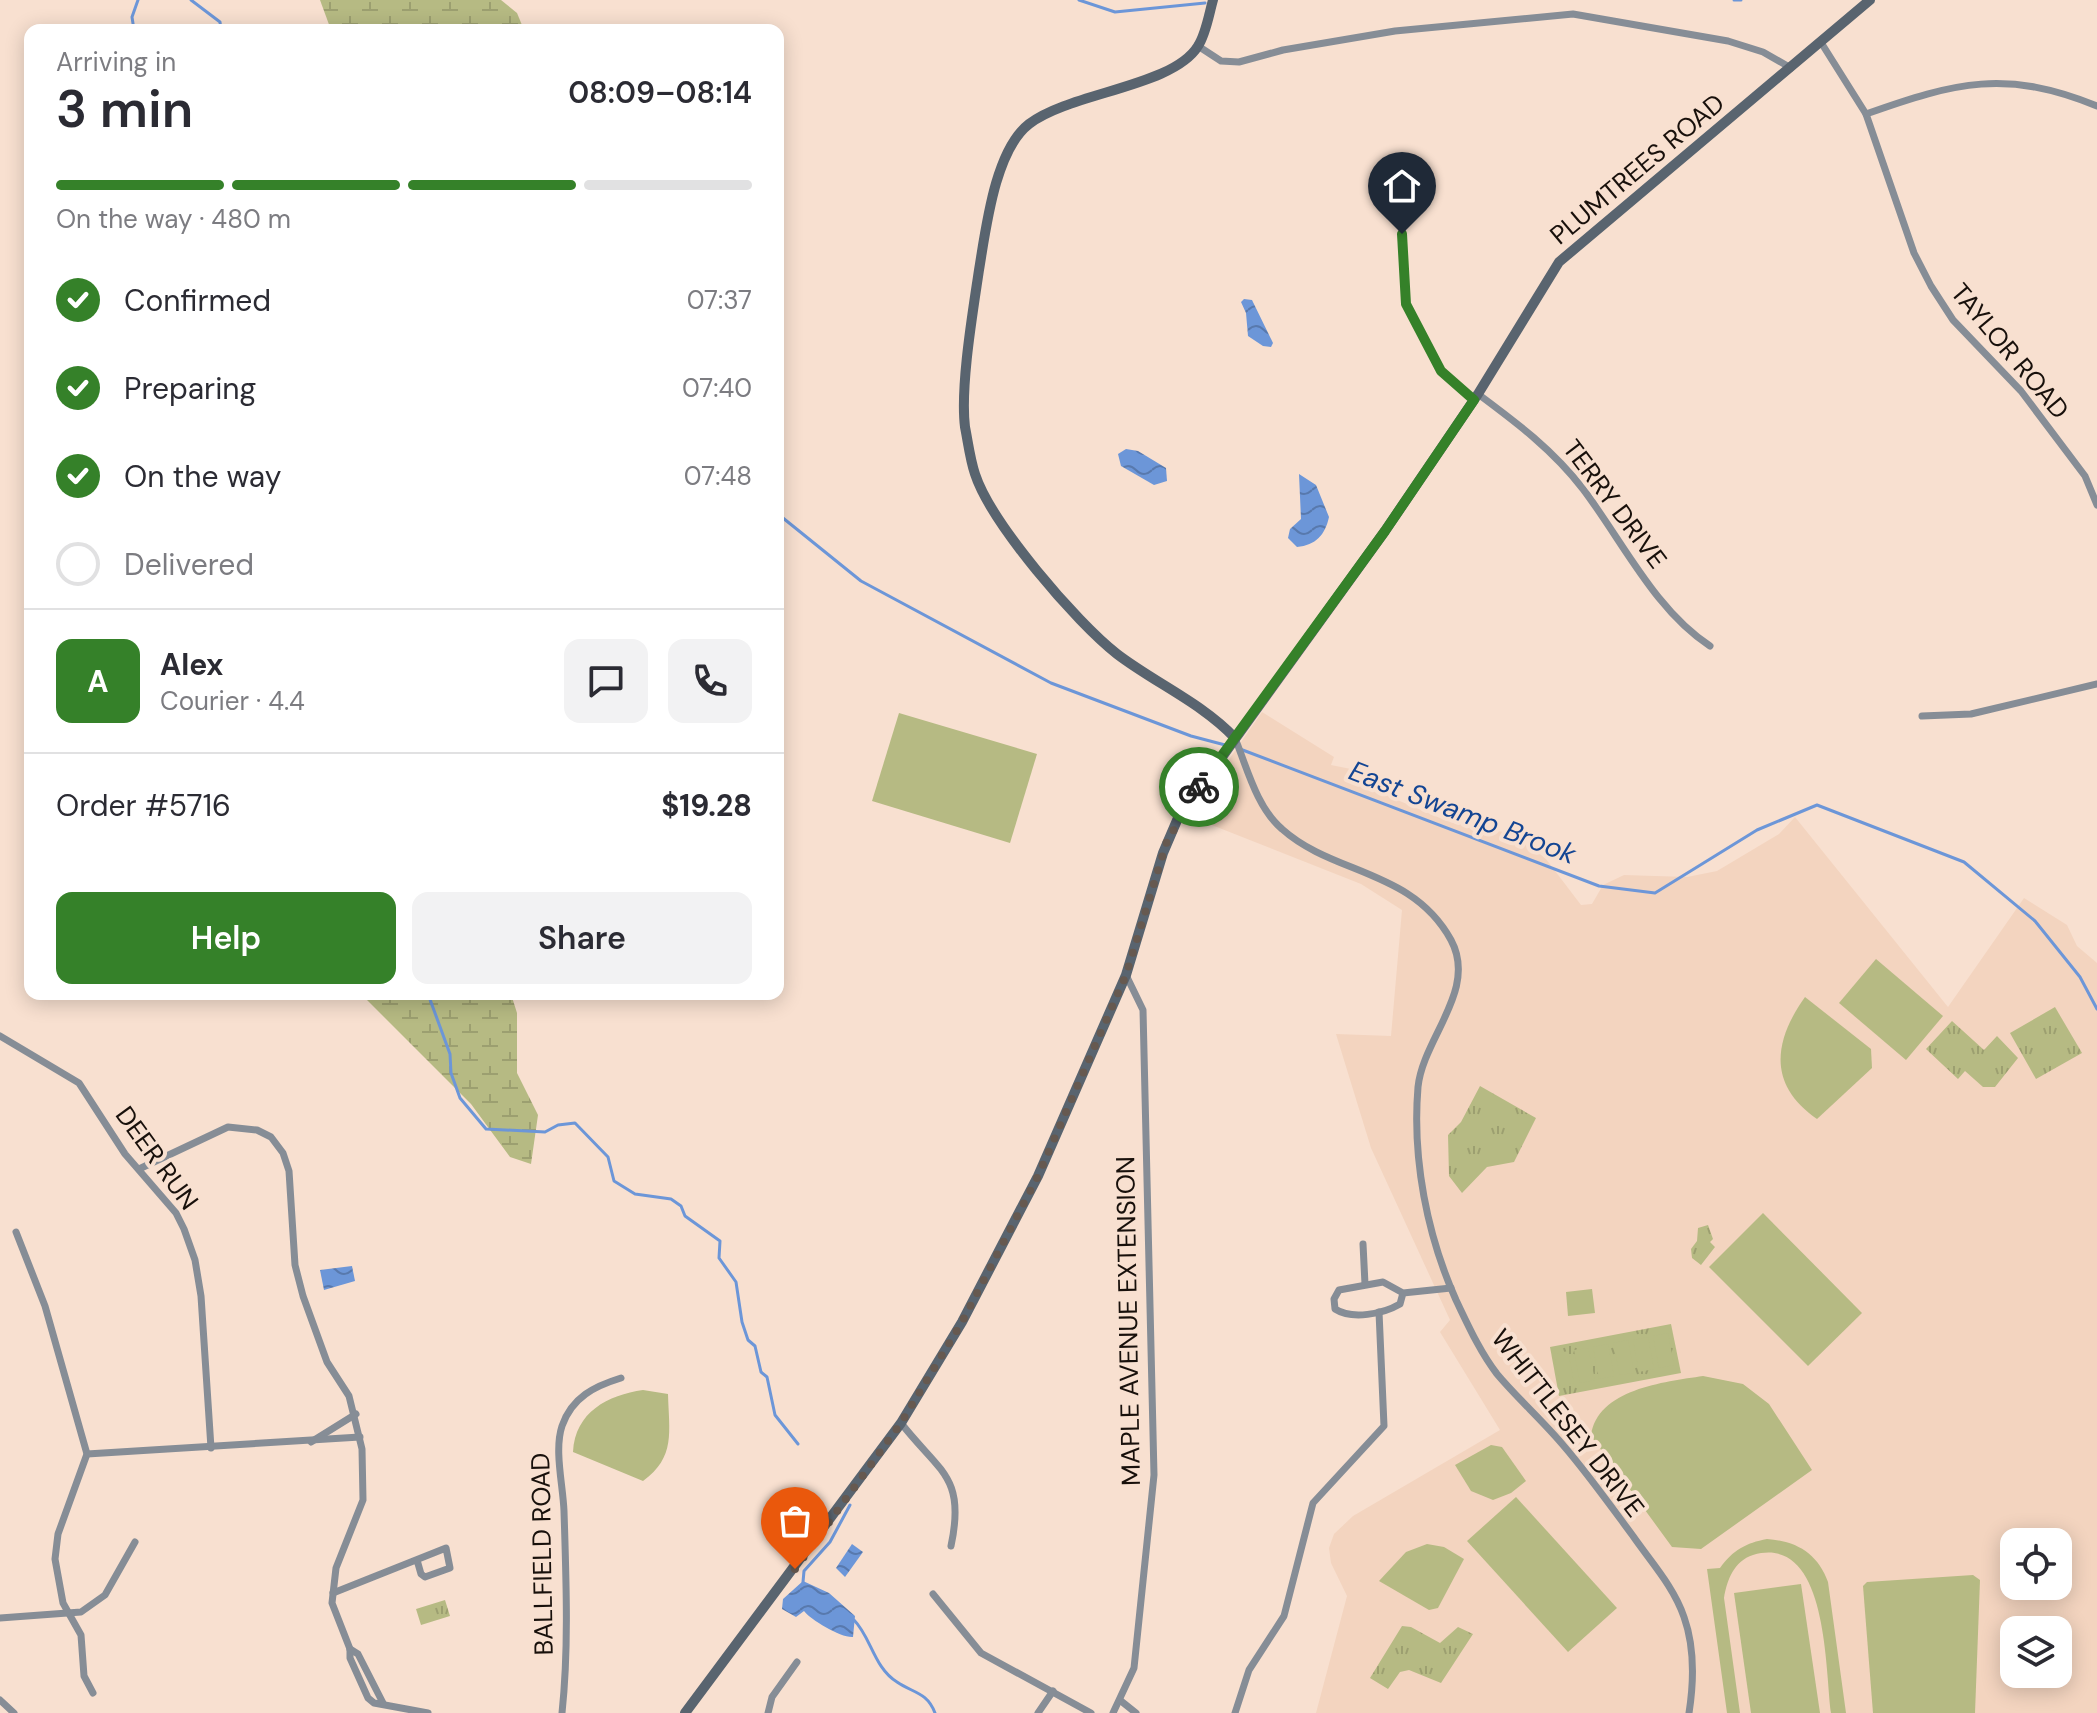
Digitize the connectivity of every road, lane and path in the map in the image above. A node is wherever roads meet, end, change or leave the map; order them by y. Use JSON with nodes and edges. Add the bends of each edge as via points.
{"nodes":[{"id":1,"x":1213,"y":0,"type":"edge"},
{"id":2,"x":1870,"y":0,"type":"edge"},
{"id":3,"x":1822,"y":44,"type":"junction"},
{"id":4,"x":1198,"y":46,"type":"junction"},
{"id":5,"x":1791,"y":68,"type":"junction"},
{"id":6,"x":2097,"y":106,"type":"edge"},
{"id":7,"x":1866,"y":114,"type":"junction"},
{"id":8,"x":1416,"y":159,"type":"dead end"},
{"id":9,"x":1476,"y":397,"type":"junction"},
{"id":10,"x":2097,"y":505,"type":"edge"},
{"id":11,"x":1710,"y":646,"type":"dead end"},
{"id":12,"x":2097,"y":684,"type":"edge"},
{"id":13,"x":1922,"y":716,"type":"dead end"},
{"id":14,"x":1235,"y":740,"type":"junction"},
{"id":15,"x":1126,"y":975,"type":"junction"},
{"id":16,"x":0,"y":1036,"type":"edge"},
{"id":17,"x":139,"y":1169,"type":"junction"},
{"id":18,"x":16,"y":1232,"type":"dead end"},
{"id":19,"x":1363,"y":1244,"type":"dead end"},
{"id":20,"x":1365,"y":1284,"type":"junction"},
{"id":21,"x":1451,"y":1288,"type":"junction"},
{"id":22,"x":1403,"y":1293,"type":"junction"},
{"id":23,"x":1379,"y":1312,"type":"junction"},
{"id":24,"x":621,"y":1378,"type":"dead end"},
{"id":25,"x":356,"y":1414,"type":"junction"},
{"id":26,"x":901,"y":1423,"type":"junction"},
{"id":27,"x":360,"y":1437,"type":"junction"},
{"id":28,"x":309,"y":1443,"type":"junction"},
{"id":29,"x":211,"y":1448,"type":"junction"},
{"id":30,"x":87,"y":1454,"type":"junction"},
{"id":31,"x":135,"y":1542,"type":"dead end"},
{"id":32,"x":951,"y":1546,"type":"dead end"},
{"id":33,"x":417,"y":1560,"type":"junction"},
{"id":34,"x":333,"y":1593,"type":"junction"},
{"id":35,"x":933,"y":1594,"type":"dead end"},
{"id":36,"x":68,"y":1615,"type":"junction"},
{"id":37,"x":0,"y":1618,"type":"edge"},
{"id":38,"x":797,"y":1662,"type":"dead end"},
{"id":39,"x":1053,"y":1691,"type":"junction"},
{"id":40,"x":93,"y":1693,"type":"dead end"},
{"id":41,"x":0,"y":1700,"type":"edge"},
{"id":42,"x":1121,"y":1701,"type":"junction"},
{"id":43,"x":14,"y":1713,"type":"edge"},
{"id":44,"x":428,"y":1713,"type":"edge"},
{"id":45,"x":562,"y":1713,"type":"edge"},
{"id":46,"x":685,"y":1713,"type":"edge"},
{"id":47,"x":768,"y":1713,"type":"edge"},
{"id":48,"x":1038,"y":1713,"type":"edge"},
{"id":49,"x":1091,"y":1713,"type":"edge"},
{"id":50,"x":1113,"y":1713,"type":"edge"},
{"id":51,"x":1136,"y":1713,"type":"edge"},
{"id":52,"x":1235,"y":1713,"type":"edge"},
{"id":53,"x":1689,"y":1713,"type":"edge"}],
"edges":[{"from":1,"to":4,"type":"main road"},
{"from":2,"to":3,"type":"main road","name":"PLUMTREES ROAD"},
{"from":3,"to":5,"type":"main road","name":"PLUMTREES ROAD"},
{"from":3,"to":7,"type":"street","name":"TAYLOR ROAD"},
{"from":4,"to":5,"type":"street","via":[[1221,61],[1239,62],[1395,31],[1573,14],[1728,41]]},
{"from":4,"to":14,"type":"main road","via":[[1166,72],[1053,110],[1011,141],[982,251],[965,424],[975,476],[1062,602],[1115,653],[1218,721]]},
{"from":5,"to":9,"type":"main road","name":"PLUMTREES ROAD","via":[[1559,262]]},
{"from":6,"to":7,"type":"street","via":[[2059,91],[2012,82],[1956,85]]},
{"from":7,"to":10,"type":"street","name":"TAYLOR ROAD","via":[[1914,253],[1932,288],[1953,320],[2021,391],[2085,476]]},
{"from":8,"to":9,"type":"street","name":"TERRY DRIVE","via":[[1401,210],[1406,304],[1441,371]]},
{"from":9,"to":11,"type":"street","name":"TERRY DRIVE","via":[[1539,439],[1581,487],[1682,628]]},
{"from":9,"to":14,"type":"main road","name":"PLUMTREES ROAD"},
{"from":12,"to":13,"type":"street","via":[[1971,714]]},
{"from":14,"to":15,"type":"main road","name":"PLUMTREES ROAD","via":[[1182,811],[1167,841]]},
{"from":14,"to":21,"type":"street","name":"WHITTLESEY DRIVE","via":[[1280,828],[1389,881],[1435,918],[1453,943],[1458,988],[1422,1066],[1417,1103],[1428,1218]]},
{"from":15,"to":26,"type":"main road","name":"PLUMTREES ROAD","via":[[1038,1176],[962,1322]]},
{"from":15,"to":42,"type":"street","name":"MAPLE AVENUE EXTENSION","via":[[1143,1010],[1154,1475],[1134,1668]]},
{"from":16,"to":17,"type":"street","name":"DEER RUN","via":[[72,1076]]},
{"from":17,"to":25,"type":"street","via":[[228,1127],[243,1126],[271,1137],[289,1171],[295,1265],[303,1296],[327,1362]]},
{"from":17,"to":29,"type":"street","name":"DEER RUN","via":[[176,1213],[195,1260]]},
{"from":18,"to":30,"type":"street","via":[[45,1306]]},
{"from":19,"to":20,"type":"street"},
{"from":20,"to":22,"type":"street","via":[[1383,1282]]},
{"from":20,"to":23,"type":"street","via":[[1339,1290],[1335,1309],[1344,1315]]},
{"from":21,"to":22,"type":"street"},
{"from":21,"to":53,"type":"street","name":"WHITTLESEY DRIVE","via":[[1497,1373],[1588,1476],[1677,1599],[1693,1663]]},
{"from":22,"to":23,"type":"street","via":[[1400,1304]]},
{"from":23,"to":52,"type":"street","via":[[1384,1426],[1313,1503],[1284,1616],[1249,1670]]},
{"from":24,"to":45,"type":"street","name":"BALLFIELD ROAD","via":[[593,1387],[581,1398],[560,1437]]},
{"from":25,"to":27,"type":"street"},
{"from":25,"to":28,"type":"street"},
{"from":26,"to":32,"type":"street","via":[[946,1473],[955,1493]]},
{"from":26,"to":46,"type":"main road","name":"PLUMTREES ROAD"},
{"from":27,"to":28,"type":"street"},
{"from":27,"to":34,"type":"street","via":[[363,1500],[336,1568]]},
{"from":28,"to":29,"type":"street"},
{"from":29,"to":30,"type":"street"},
{"from":30,"to":36,"type":"street","via":[[56,1547]]},
{"from":31,"to":36,"type":"street","via":[[105,1595]]},
{"from":33,"to":33,"type":"street","via":[[446,1548],[450,1568],[423,1576]]},
{"from":33,"to":34,"type":"street"},
{"from":34,"to":44,"type":"street","via":[[335,1613],[368,1698]]},
{"from":35,"to":39,"type":"street","via":[[981,1653]]},
{"from":36,"to":37,"type":"street"},
{"from":36,"to":40,"type":"street","via":[[81,1635],[84,1676]]},
{"from":38,"to":47,"type":"street","via":[[772,1697]]},
{"from":39,"to":48,"type":"street"},
{"from":39,"to":49,"type":"street"},
{"from":41,"to":43,"type":"street"},
{"from":42,"to":50,"type":"street","name":"MAPLE AVENUE EXTENSION"},
{"from":42,"to":51,"type":"street"}]}
